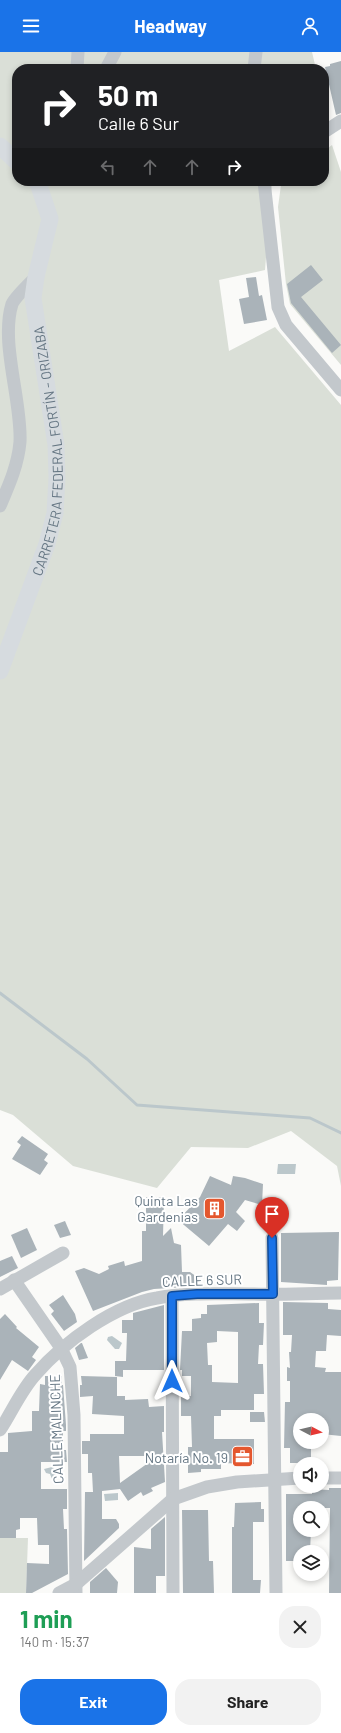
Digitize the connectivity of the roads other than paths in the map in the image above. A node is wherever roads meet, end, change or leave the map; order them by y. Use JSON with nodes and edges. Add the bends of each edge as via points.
{"nodes":[{"id":1,"x":78,"y":52,"type":"edge"},
{"id":2,"x":115,"y":52,"type":"edge"},
{"id":3,"x":256,"y":52,"type":"edge"},
{"id":4,"x":78,"y":64,"type":"edge"},
{"id":5,"x":109,"y":64,"type":"edge"},
{"id":6,"x":255,"y":64,"type":"edge"},
{"id":7,"x":341,"y":121,"type":"edge"},
{"id":8,"x":329,"y":129,"type":"edge"},
{"id":9,"x":0,"y":146,"type":"edge"},
{"id":10,"x":12,"y":157,"type":"edge"},
{"id":11,"x":39,"y":186,"type":"edge"},
{"id":12,"x":265,"y":186,"type":"edge"},
{"id":13,"x":273,"y":186,"type":"edge"},
{"id":14,"x":267,"y":208,"type":"junction"},
{"id":15,"x":36,"y":277,"type":"junction"},
{"id":16,"x":341,"y":390,"type":"edge"},
{"id":17,"x":0,"y":506,"type":"edge"},
{"id":18,"x":0,"y":671,"type":"edge"},
{"id":19,"x":272,"y":1238,"type":"dead end"},
{"id":20,"x":63,"y":1253,"type":"dead end"},
{"id":21,"x":14,"y":1280,"type":"junction"},
{"id":22,"x":0,"y":1289,"type":"edge"},
{"id":23,"x":341,"y":1293,"type":"edge"},
{"id":24,"x":273,"y":1294,"type":"junction"},
{"id":25,"x":172,"y":1296,"type":"junction"},
{"id":26,"x":61,"y":1348,"type":"junction"},
{"id":27,"x":0,"y":1430,"type":"edge"},
{"id":28,"x":273,"y":1478,"type":"junction"},
{"id":29,"x":293,"y":1478,"type":"edge"},
{"id":30,"x":329,"y":1478,"type":"edge"},
{"id":31,"x":341,"y":1478,"type":"edge"},
{"id":32,"x":173,"y":1499,"type":"junction"},
{"id":33,"x":76,"y":1589,"type":"edge"},
{"id":34,"x":59,"y":1593,"type":"edge"},
{"id":35,"x":173,"y":1593,"type":"edge"},
{"id":36,"x":276,"y":1593,"type":"edge"}],
"edges":[{"from":1,"to":4,"type":"street"},
{"from":2,"to":5,"type":"street"},
{"from":3,"to":6,"type":"street"},
{"from":7,"to":8,"type":"street"},
{"from":9,"to":10,"type":"main road"},
{"from":11,"to":15,"type":"main road","name":"CARRETERA FEDERAL FORTÍN - ORIZABA","via":[[50,219]]},
{"from":12,"to":14,"type":"street"},
{"from":13,"to":14,"type":"street"},
{"from":14,"to":16,"type":"street","via":[[278,307],[286,324]]},
{"from":15,"to":17,"type":"street","via":[[12,303],[8,322],[8,342],[20,441],[15,471]]},
{"from":15,"to":18,"type":"main road","name":"CARRETERA FEDERAL FORTÍN - ORIZABA","via":[[33,298],[56,445],[55,513],[47,544]]},
{"from":19,"to":24,"type":"street"},
{"from":20,"to":21,"type":"street"},
{"from":21,"to":22,"type":"street"},
{"from":21,"to":26,"type":"street","name":"CALLE MALINCHE"},
{"from":23,"to":24,"type":"street","name":"CALLE 6 SUR"},
{"from":24,"to":25,"type":"street","name":"CALLE 6 SUR"},
{"from":24,"to":28,"type":"street"},
{"from":25,"to":26,"type":"street","name":"CALLE 6 SUR","via":[[156,1298],[115,1313]]},
{"from":25,"to":32,"type":"street"},
{"from":26,"to":27,"type":"street","name":"CALLE 6 SUR","via":[[34,1375]]},
{"from":26,"to":33,"type":"street","name":"CALLE MALINCHE","via":[[70,1367],[74,1416]]},
{"from":28,"to":29,"type":"street"},
{"from":28,"to":32,"type":"street","via":[[207,1487]]},
{"from":28,"to":36,"type":"street"},
{"from":30,"to":31,"type":"street"},
{"from":32,"to":33,"type":"street"},
{"from":32,"to":35,"type":"street"},
{"from":33,"to":34,"type":"street"}]}
